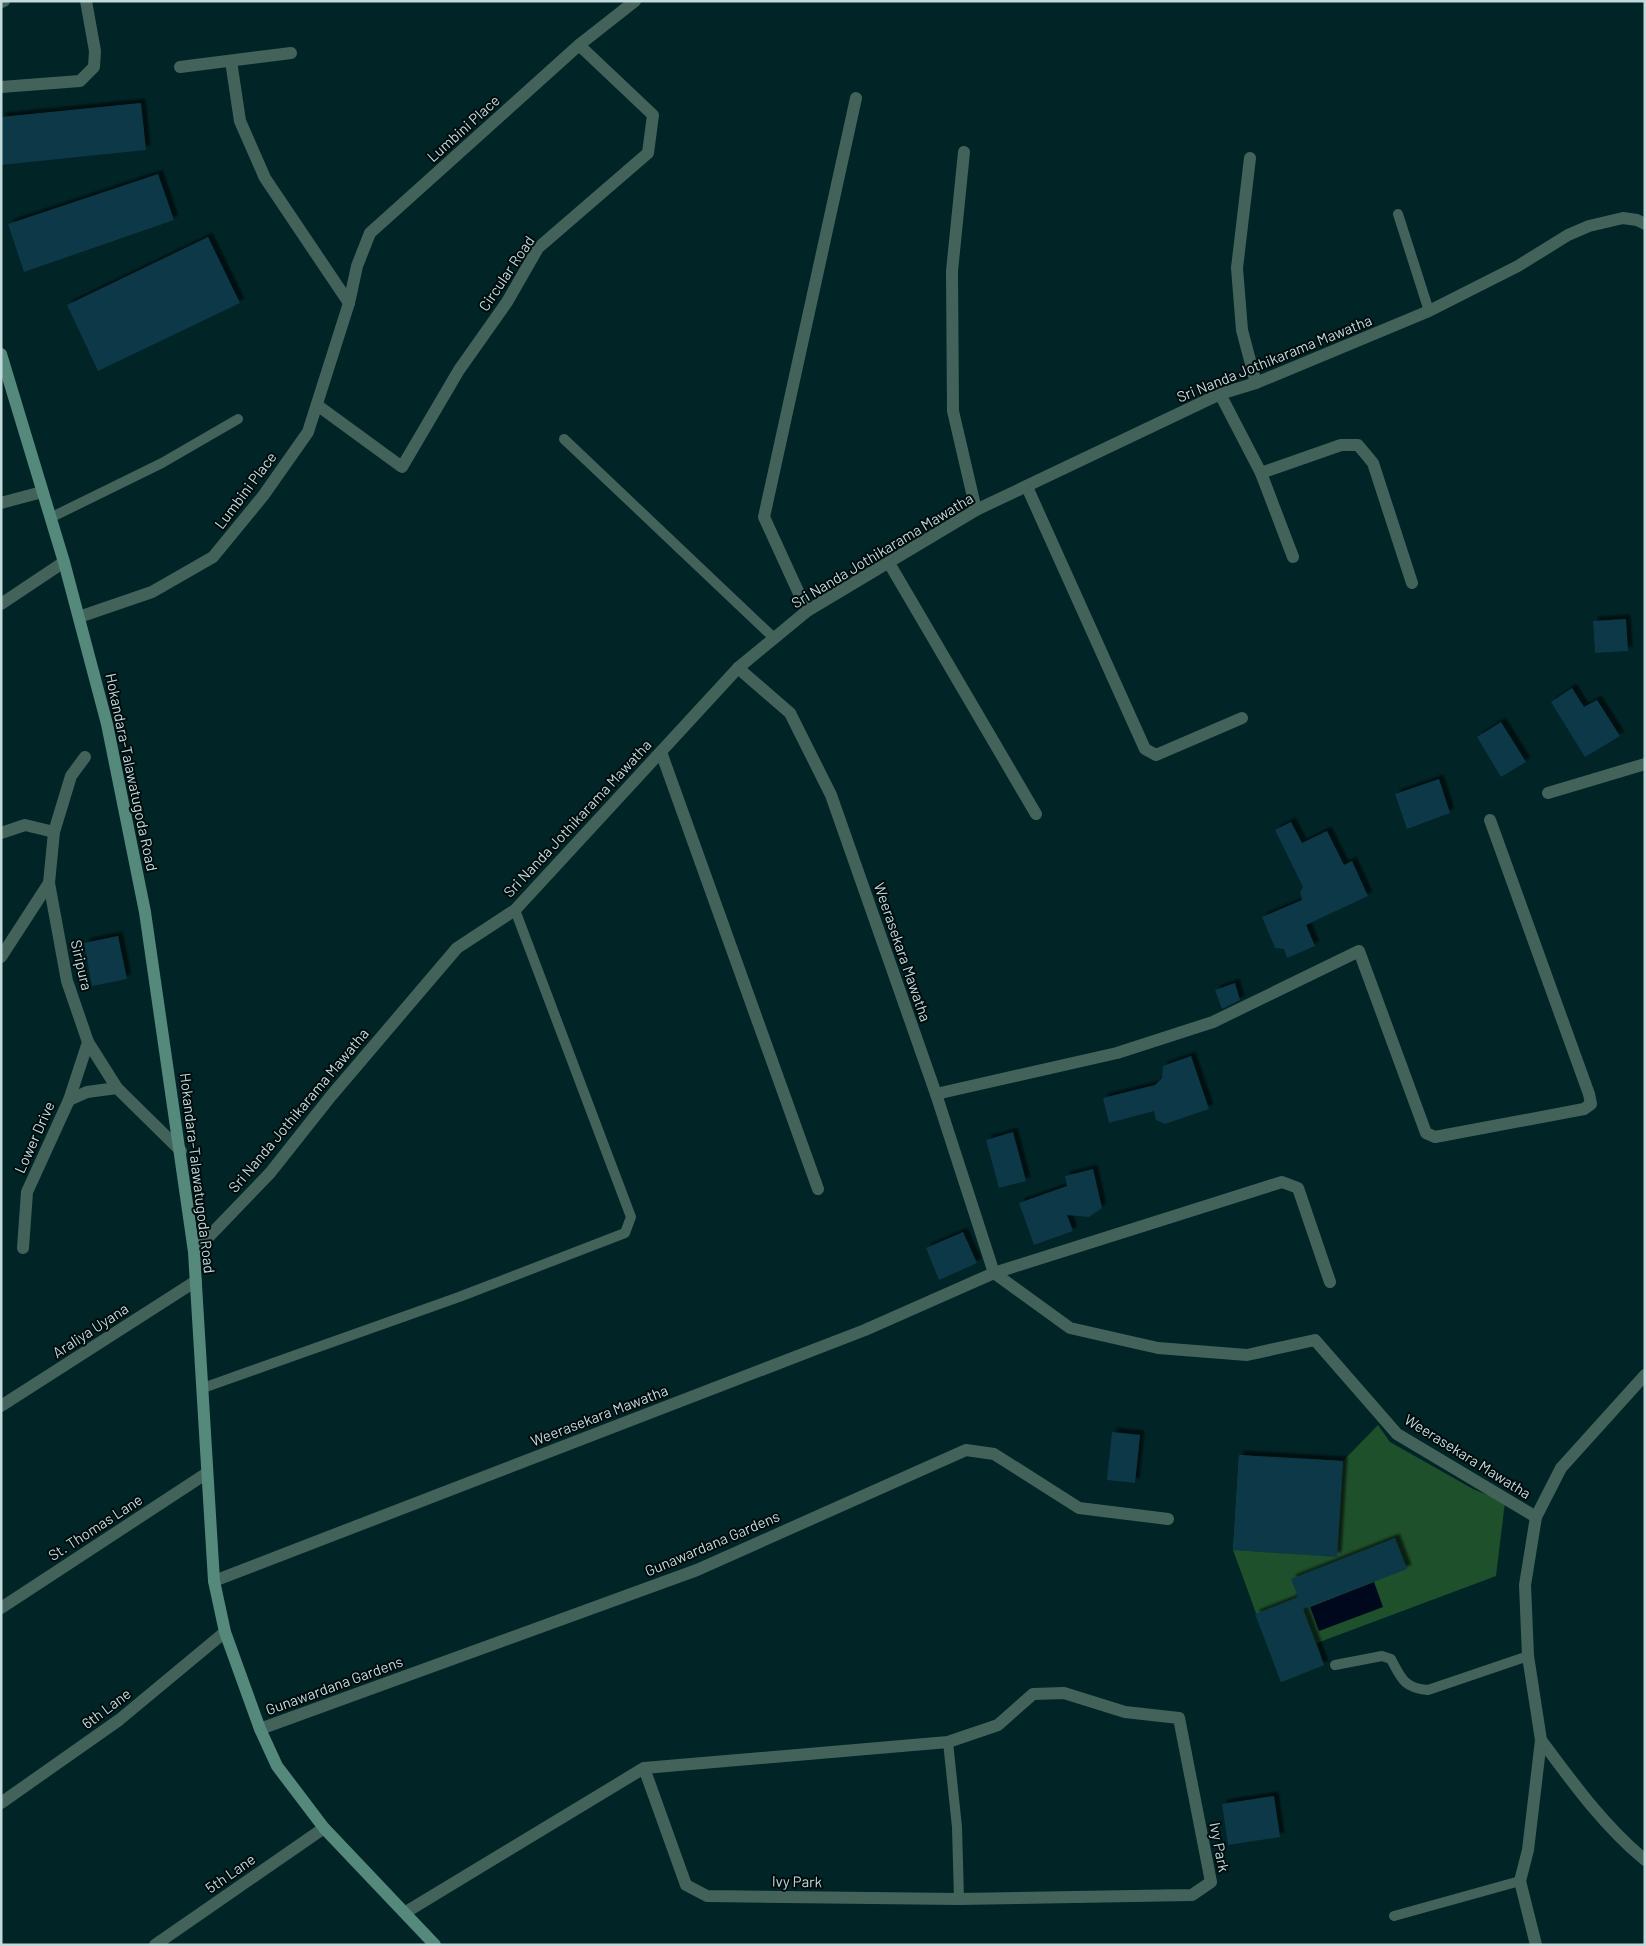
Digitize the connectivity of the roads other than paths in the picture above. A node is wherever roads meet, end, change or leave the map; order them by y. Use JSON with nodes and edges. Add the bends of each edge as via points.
{"nodes":[{"id":1,"x":86,"y":1,"type":"edge"},
{"id":2,"x":635,"y":1,"type":"edge"},
{"id":3,"x":579,"y":45,"type":"junction"},
{"id":4,"x":291,"y":53,"type":"dead end"},
{"id":5,"x":231,"y":61,"type":"junction"},
{"id":6,"x":180,"y":67,"type":"dead end"},
{"id":7,"x":1,"y":87,"type":"edge"},
{"id":8,"x":856,"y":98,"type":"dead end"},
{"id":9,"x":964,"y":152,"type":"dead end"},
{"id":10,"x":1250,"y":158,"type":"dead end"},
{"id":11,"x":1398,"y":214,"type":"dead end"},
{"id":12,"x":1645,"y":224,"type":"edge"},
{"id":13,"x":348,"y":303,"type":"junction"},
{"id":14,"x":1429,"y":311,"type":"junction"},
{"id":15,"x":1,"y":354,"type":"edge"},
{"id":16,"x":1256,"y":383,"type":"junction"},
{"id":17,"x":1220,"y":394,"type":"junction"},
{"id":18,"x":317,"y":405,"type":"junction"},
{"id":19,"x":238,"y":419,"type":"dead end"},
{"id":20,"x":564,"y":439,"type":"dead end"},
{"id":21,"x":1262,"y":473,"type":"junction"},
{"id":22,"x":1027,"y":487,"type":"junction"},
{"id":23,"x":42,"y":492,"type":"junction"},
{"id":24,"x":1,"y":503,"type":"edge"},
{"id":25,"x":976,"y":510,"type":"junction"},
{"id":26,"x":50,"y":518,"type":"junction"},
{"id":27,"x":1293,"y":557,"type":"dead end"},
{"id":28,"x":64,"y":562,"type":"junction"},
{"id":29,"x":889,"y":563,"type":"junction"},
{"id":30,"x":1412,"y":583,"type":"dead end"},
{"id":31,"x":1,"y":604,"type":"edge"},
{"id":32,"x":807,"y":612,"type":"junction"},
{"id":33,"x":79,"y":617,"type":"junction"},
{"id":34,"x":774,"y":638,"type":"junction"},
{"id":35,"x":738,"y":668,"type":"junction"},
{"id":36,"x":1242,"y":718,"type":"dead end"},
{"id":37,"x":661,"y":752,"type":"junction"},
{"id":38,"x":85,"y":757,"type":"dead end"},
{"id":39,"x":1645,"y":764,"type":"edge"},
{"id":40,"x":1548,"y":793,"type":"dead end"},
{"id":41,"x":1036,"y":814,"type":"dead end"},
{"id":42,"x":1490,"y":820,"type":"dead end"},
{"id":43,"x":54,"y":832,"type":"junction"},
{"id":44,"x":1,"y":833,"type":"edge"},
{"id":45,"x":49,"y":883,"type":"junction"},
{"id":46,"x":515,"y":910,"type":"junction"},
{"id":47,"x":1,"y":957,"type":"edge"},
{"id":48,"x":88,"y":1042,"type":"junction"},
{"id":49,"x":118,"y":1088,"type":"junction"},
{"id":50,"x":936,"y":1094,"type":"junction"},
{"id":51,"x":69,"y":1100,"type":"junction"},
{"id":52,"x":181,"y":1151,"type":"junction"},
{"id":53,"x":818,"y":1189,"type":"dead end"},
{"id":54,"x":24,"y":1248,"type":"dead end"},
{"id":55,"x":194,"y":1252,"type":"junction"},
{"id":56,"x":994,"y":1273,"type":"junction"},
{"id":57,"x":196,"y":1281,"type":"junction"},
{"id":58,"x":1330,"y":1282,"type":"dead end"},
{"id":59,"x":1645,"y":1375,"type":"edge"},
{"id":60,"x":203,"y":1388,"type":"junction"},
{"id":61,"x":1,"y":1406,"type":"edge"},
{"id":62,"x":207,"y":1473,"type":"junction"},
{"id":63,"x":1536,"y":1518,"type":"junction"},
{"id":64,"x":1168,"y":1519,"type":"dead end"},
{"id":65,"x":214,"y":1582,"type":"junction"},
{"id":66,"x":1,"y":1608,"type":"edge"},
{"id":67,"x":225,"y":1632,"type":"junction"},
{"id":68,"x":1528,"y":1656,"type":"junction"},
{"id":69,"x":1335,"y":1665,"type":"dead end"},
{"id":70,"x":260,"y":1729,"type":"junction"},
{"id":71,"x":1541,"y":1740,"type":"junction"},
{"id":72,"x":948,"y":1742,"type":"junction"},
{"id":73,"x":644,"y":1768,"type":"junction"},
{"id":74,"x":1,"y":1803,"type":"edge"},
{"id":75,"x":324,"y":1828,"type":"junction"},
{"id":76,"x":1645,"y":1860,"type":"edge"},
{"id":77,"x":1520,"y":1881,"type":"junction"},
{"id":78,"x":959,"y":1899,"type":"junction"},
{"id":79,"x":406,"y":1912,"type":"junction"},
{"id":80,"x":1394,"y":1916,"type":"dead end"},
{"id":81,"x":155,"y":1945,"type":"edge"},
{"id":82,"x":435,"y":1945,"type":"edge"},
{"id":83,"x":1536,"y":1945,"type":"edge"}],
"edges":[{"from":1,"to":7,"type":"street","via":[[95,51],[94,67],[80,81]]},
{"from":2,"to":3,"type":"street","name":"Lumbini Place"},
{"from":3,"to":13,"type":"street","name":"Lumbini Place","via":[[370,233],[357,266]]},
{"from":3,"to":18,"type":"street","name":"Circular Road","via":[[653,116],[648,153],[538,248],[507,302],[459,370],[402,467]]},
{"from":4,"to":5,"type":"street"},
{"from":5,"to":6,"type":"street"},
{"from":5,"to":13,"type":"street","via":[[240,121],[265,178]]},
{"from":8,"to":32,"type":"street","via":[[764,517]]},
{"from":9,"to":25,"type":"street","via":[[952,271],[953,411]]},
{"from":10,"to":16,"type":"street","via":[[1236,268],[1242,330]]},
{"from":11,"to":14,"type":"lane"},
{"from":12,"to":14,"type":"street","name":"Sri Nanda Jothikarama Mawatha","via":[[1623,218],[1568,234],[1518,266]]},
{"from":13,"to":18,"type":"street","name":"Lumbini Place"},
{"from":14,"to":16,"type":"street","name":"Sri Nanda Jothikarama Mawatha"},
{"from":15,"to":23,"type":"main road","name":"Hokandara-Talawatugoda Road"},
{"from":16,"to":17,"type":"street","name":"Sri Nanda Jothikarama Mawatha"},
{"from":17,"to":21,"type":"street"},
{"from":17,"to":22,"type":"street","name":"Sri Nanda Jothikarama Mawatha"},
{"from":18,"to":33,"type":"street","name":"Lumbini Place","via":[[308,432],[264,496],[213,557],[152,592]]},
{"from":19,"to":26,"type":"lane","via":[[162,462]]},
{"from":20,"to":34,"type":"lane"},
{"from":21,"to":27,"type":"street"},
{"from":21,"to":30,"type":"street","via":[[1341,445],[1358,445],[1373,463]]},
{"from":22,"to":25,"type":"street","name":"Sri Nanda Jothikarama Mawatha"},
{"from":22,"to":36,"type":"street","via":[[1145,749],[1156,754]]},
{"from":23,"to":24,"type":"street"},
{"from":23,"to":26,"type":"main road","name":"Hokandara-Talawatugoda Road"},
{"from":25,"to":29,"type":"street","name":"Sri Nanda Jothikarama Mawatha"},
{"from":26,"to":28,"type":"main road","name":"Hokandara-Talawatugoda Road"},
{"from":28,"to":31,"type":"street"},
{"from":28,"to":33,"type":"main road","name":"Hokandara-Talawatugoda Road"},
{"from":29,"to":32,"type":"street","name":"Sri Nanda Jothikarama Mawatha"},
{"from":29,"to":41,"type":"street"},
{"from":32,"to":34,"type":"street","name":"Sri Nanda Jothikarama Mawatha"},
{"from":33,"to":52,"type":"main road","name":"Hokandara-Talawatugoda Road","via":[[110,733],[145,912]]},
{"from":34,"to":35,"type":"street","name":"Sri Nanda Jothikarama Mawatha"},
{"from":35,"to":37,"type":"street","name":"Sri Nanda Jothikarama Mawatha"},
{"from":35,"to":50,"type":"street","name":"Weerasekara Mawatha","via":[[790,712],[831,795]]},
{"from":37,"to":46,"type":"street","name":"Sri Nanda Jothikarama Mawatha"},
{"from":37,"to":53,"type":"street"},
{"from":38,"to":43,"type":"street","name":"Siripura","via":[[71,776]]},
{"from":39,"to":40,"type":"street"},
{"from":42,"to":50,"type":"street","via":[[1589,1094],[1591,1104],[1584,1109],[1435,1137],[1426,1133],[1359,951],[1213,1022],[1117,1053]]},
{"from":43,"to":44,"type":"street","via":[[25,826]]},
{"from":43,"to":45,"type":"street","name":"Siripura"},
{"from":45,"to":47,"type":"street"},
{"from":45,"to":48,"type":"street","name":"Siripura","via":[[67,980]]},
{"from":46,"to":55,"type":"street","name":"Sri Nanda Jothikarama Mawatha","via":[[457,948],[270,1173]]},
{"from":46,"to":60,"type":"lane","via":[[631,1217],[624,1233],[459,1297]]},
{"from":48,"to":49,"type":"street","name":"Siripura"},
{"from":48,"to":51,"type":"street","name":"Lower Drive"},
{"from":49,"to":51,"type":"street","name":"Lower Drive","via":[[87,1092]]},
{"from":49,"to":52,"type":"street","name":"Siripura"},
{"from":50,"to":56,"type":"street","name":"Weerasekara Mawatha"},
{"from":51,"to":54,"type":"street","name":"Lower Drive","via":[[27,1192]]},
{"from":52,"to":55,"type":"main road","name":"Hokandara-Talawatugoda Road"},
{"from":55,"to":57,"type":"main road","name":"Hokandara-Talawatugoda Road"},
{"from":56,"to":58,"type":"street","name":"Weerasekara Mawatha","via":[[1282,1182],[1298,1188]]},
{"from":56,"to":63,"type":"street","name":"Weerasekara Mawatha","via":[[1070,1328],[1158,1348],[1247,1354],[1315,1340],[1396,1434]]},
{"from":56,"to":65,"type":"street","name":"Weerasekara Mawatha","via":[[865,1330]]},
{"from":57,"to":60,"type":"main road","name":"Hokandara-Talawatugoda Road"},
{"from":57,"to":61,"type":"street","name":"Araliya Uyana"},
{"from":59,"to":63,"type":"street","name":"Weerasekara Mawatha","via":[[1561,1468]]},
{"from":60,"to":62,"type":"main road","name":"Hokandara-Talawatugoda Road"},
{"from":62,"to":65,"type":"main road","name":"Hokandara-Talawatugoda Road"},
{"from":62,"to":66,"type":"street","name":"St. Thomas Lane"},
{"from":63,"to":68,"type":"street","name":"Weerasekara Mawatha","via":[[1525,1585]]},
{"from":64,"to":70,"type":"street","name":"Gunawardana Gardens","via":[[1079,1508],[994,1454],[966,1450],[697,1570]]},
{"from":65,"to":67,"type":"main road","name":"Hokandara-Talawatugoda Road"},
{"from":67,"to":70,"type":"main road","name":"Hokandara-Talawatugoda Road"},
{"from":67,"to":74,"type":"street","name":"6th Lane","via":[[119,1720]]},
{"from":68,"to":69,"type":"lane","via":[[1428,1690],[1416,1689],[1402,1681],[1391,1659],[1382,1656]]},
{"from":68,"to":71,"type":"street","name":"Weerasekara Mawatha"},
{"from":70,"to":75,"type":"main road","name":"Hokandara-Talawatugoda Road","via":[[277,1766]]},
{"from":71,"to":76,"type":"street","via":[[1590,1806],[1620,1840]]},
{"from":71,"to":77,"type":"street","name":"Weerasekara Mawatha","via":[[1528,1850]]},
{"from":72,"to":73,"type":"street","name":"Ivy Park"},
{"from":72,"to":78,"type":"lane","via":[[957,1827]]},
{"from":72,"to":78,"type":"street","name":"Ivy Park","via":[[998,1725],[1033,1694],[1064,1693],[1125,1712],[1179,1718],[1210,1882],[1192,1895]]},
{"from":73,"to":78,"type":"street","name":"Ivy Park","via":[[686,1885],[707,1896]]},
{"from":73,"to":79,"type":"street","name":"Ivy Park"},
{"from":75,"to":79,"type":"main road","name":"Hokandara-Talawatugoda Road"},
{"from":75,"to":81,"type":"street","name":"5th Lane"},
{"from":77,"to":80,"type":"lane"},
{"from":77,"to":83,"type":"street","name":"Weerasekara Mawatha"},
{"from":79,"to":82,"type":"main road","name":"Hokandara-Talawatugoda Road"}]}
